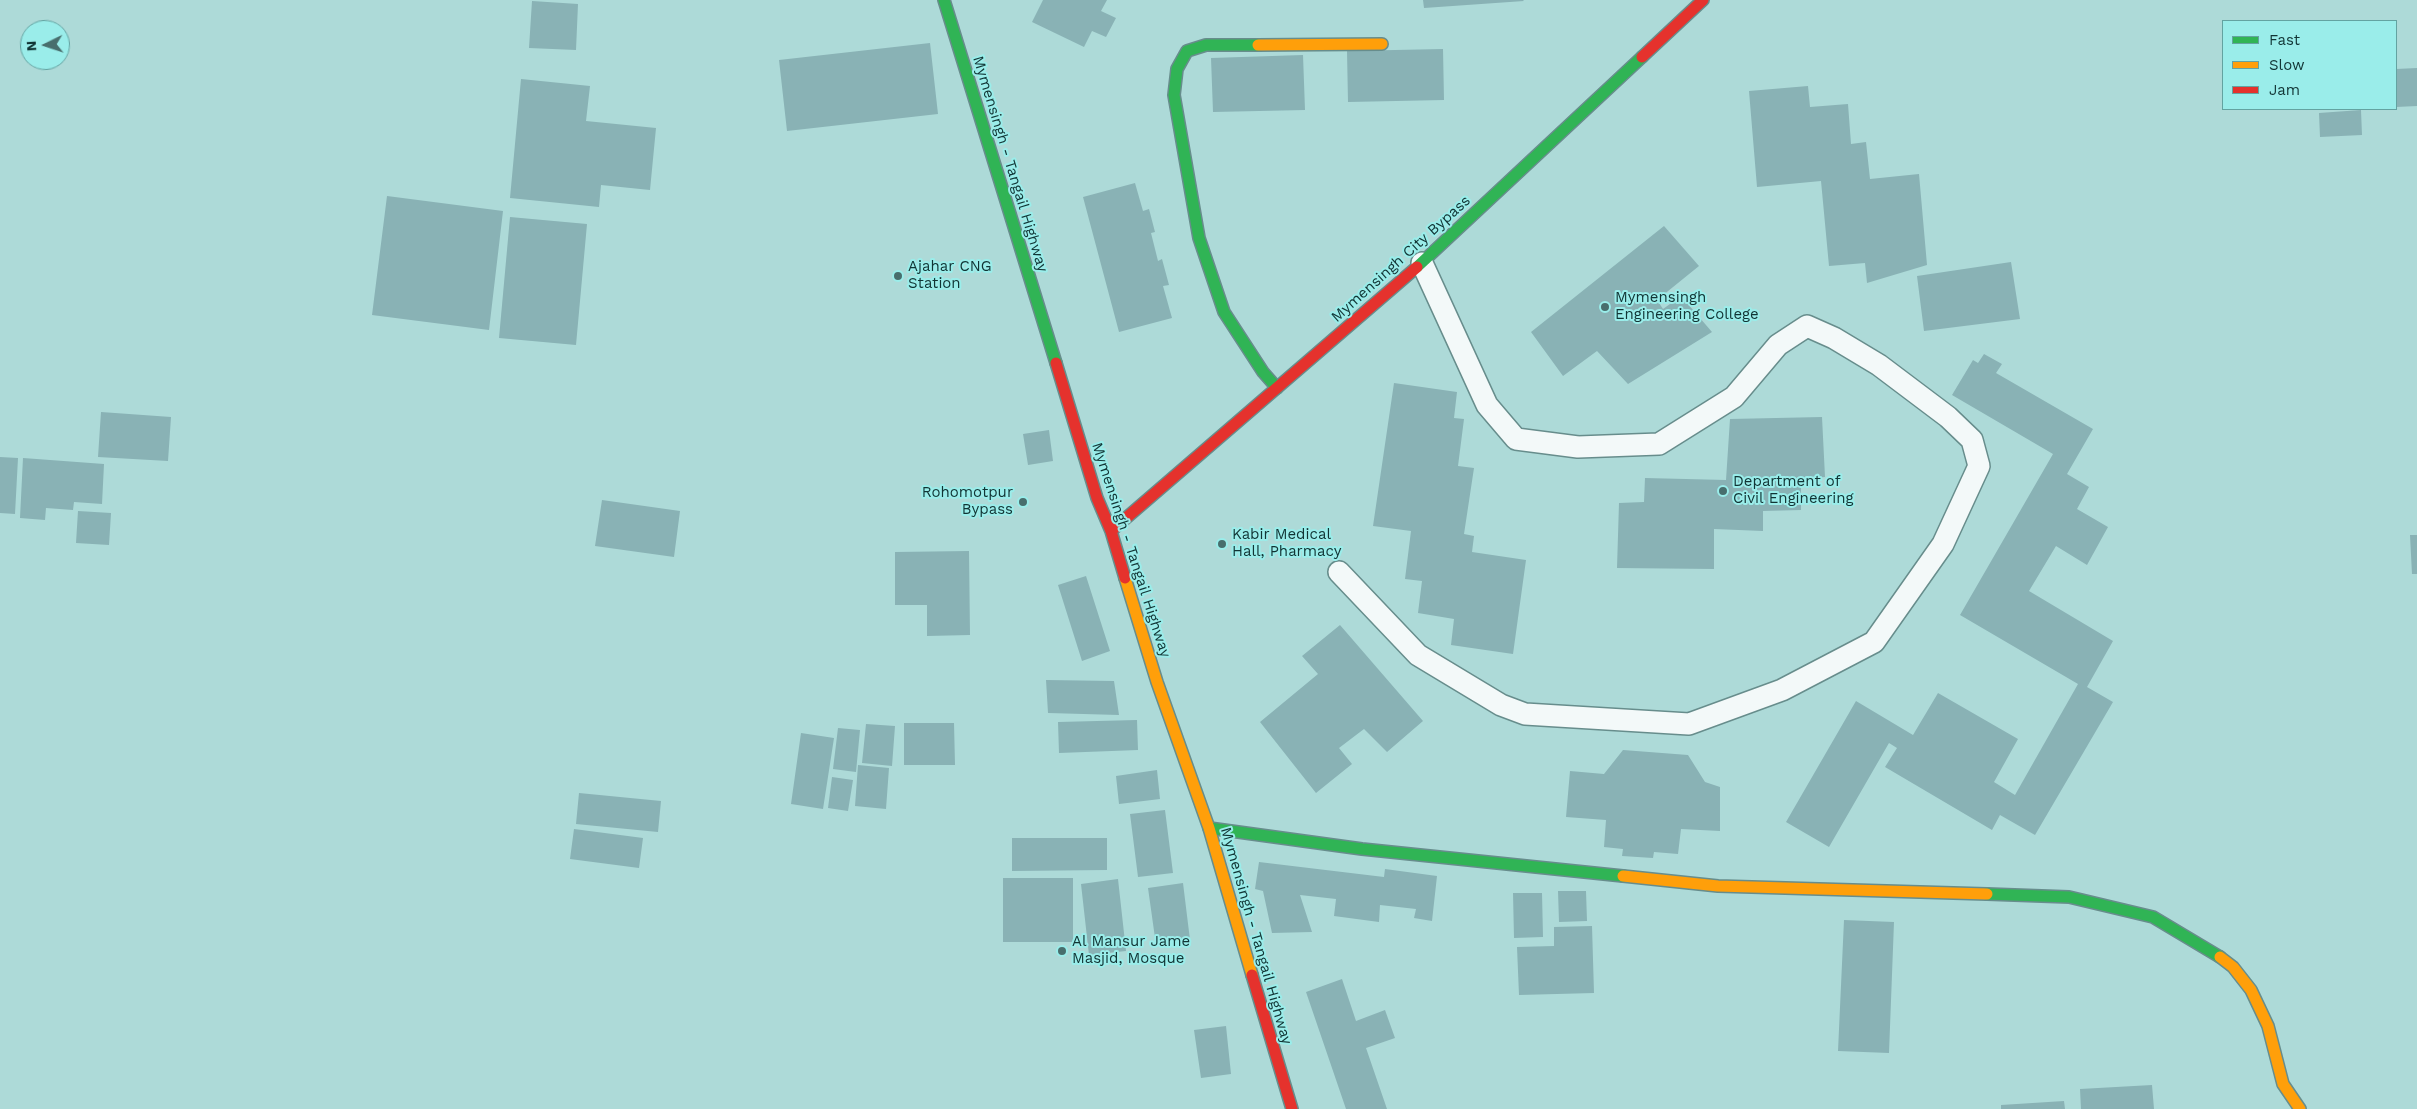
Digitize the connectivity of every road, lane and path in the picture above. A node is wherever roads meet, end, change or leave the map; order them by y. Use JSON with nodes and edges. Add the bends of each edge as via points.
{"nodes":[{"id":1,"x":944,"y":0,"type":"edge"},
{"id":2,"x":1703,"y":0,"type":"edge"},
{"id":3,"x":1382,"y":44,"type":"dead end"},
{"id":4,"x":1422,"y":263,"type":"junction"},
{"id":5,"x":1277,"y":388,"type":"junction"},
{"id":6,"x":1111,"y":531,"type":"junction"},
{"id":7,"x":1339,"y":572,"type":"dead end"},
{"id":8,"x":1209,"y":828,"type":"junction"},
{"id":9,"x":1292,"y":1109,"type":"edge"},
{"id":10,"x":2300,"y":1109,"type":"edge"}],
"edges":[{"from":1,"to":6,"type":"main road","name":"Mymensingh - Tangail Highway","via":[[1097,498]]},
{"from":2,"to":4,"type":"main road","name":"Mymensingh City Bypass"},
{"from":3,"to":5,"type":"main road","via":[[1206,45],[1187,51],[1177,69],[1174,95],[1199,238],[1224,312]]},
{"from":4,"to":5,"type":"main road","name":"Mymensingh City Bypass"},
{"from":4,"to":7,"type":"lane","via":[[1487,405],[1516,439],[1578,447],[1658,444],[1734,397],[1778,345],[1807,326],[1879,365],[1948,417],[1972,440],[1979,466],[1943,544],[1874,642],[1782,690],[1689,724],[1525,714],[1501,705],[1418,655]]},
{"from":5,"to":6,"type":"main road","name":"Mymensingh City Bypass"},
{"from":6,"to":8,"type":"main road","name":"Mymensingh - Tangail Highway","via":[[1158,682]]},
{"from":8,"to":9,"type":"main road","name":"Mymensingh - Tangail Highway"},
{"from":8,"to":10,"type":"main road","via":[[1362,849],[1718,886],[2069,898],[2153,918],[2211,950],[2233,968],[2251,990],[2268,1026],[2283,1084]]}]}
